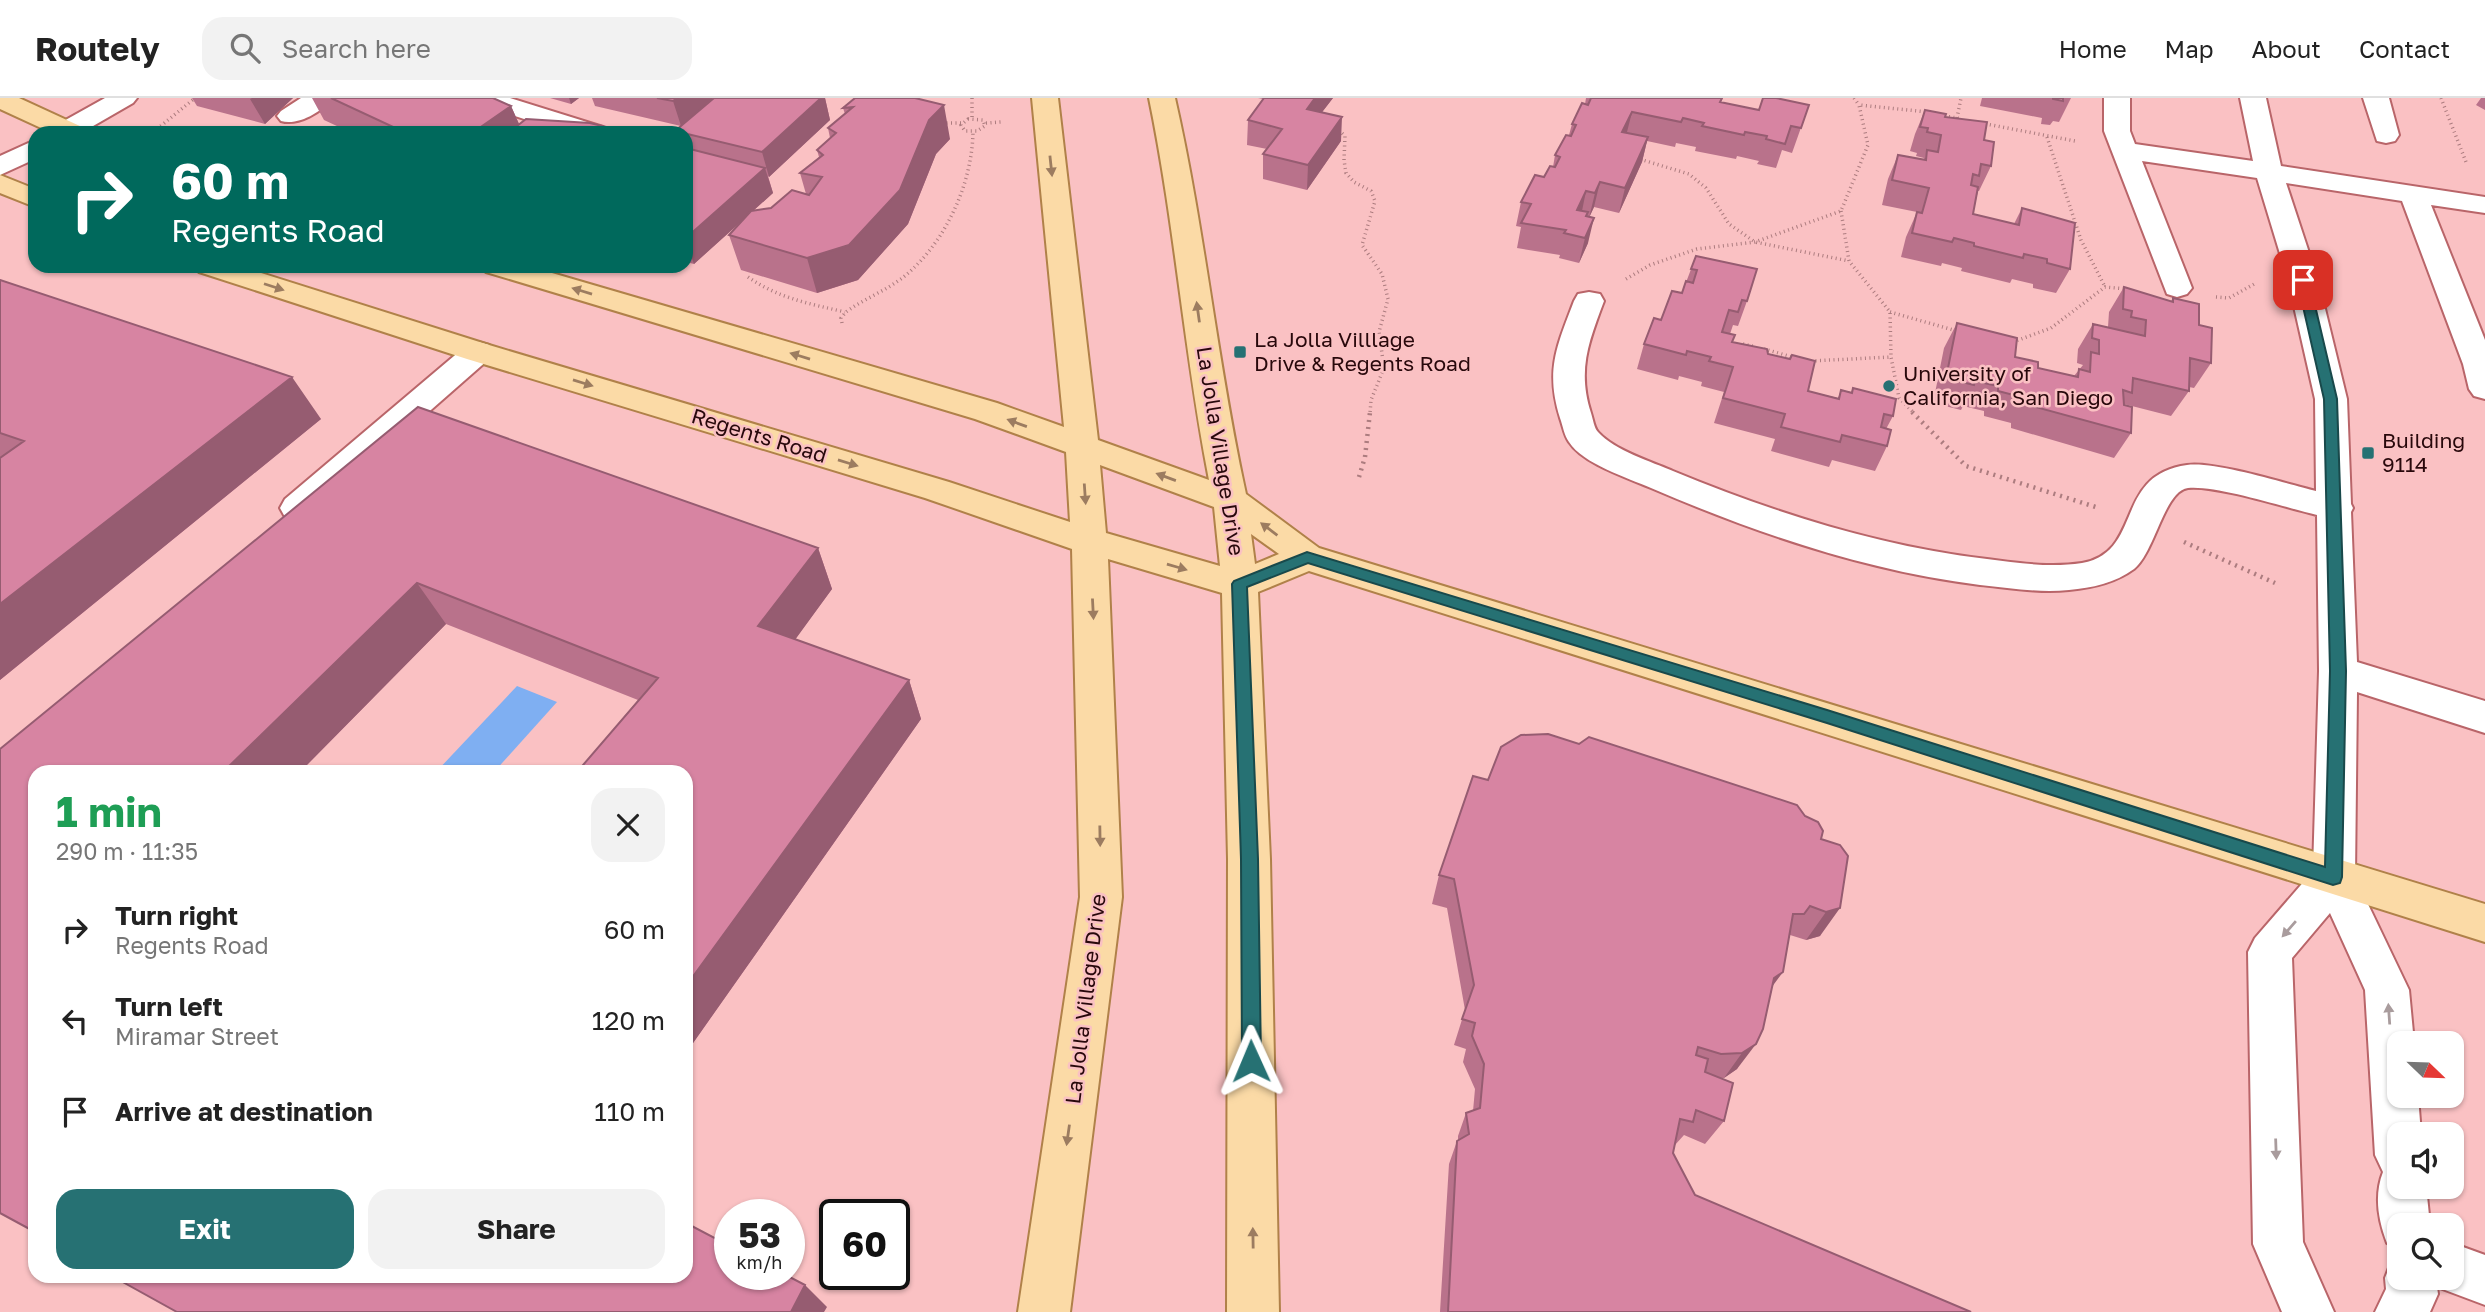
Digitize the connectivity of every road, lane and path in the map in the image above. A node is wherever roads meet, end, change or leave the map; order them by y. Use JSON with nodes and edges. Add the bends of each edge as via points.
{"nodes":[{"id":1,"x":124,"y":98,"type":"edge"},
{"id":2,"x":195,"y":98,"type":"edge"},
{"id":3,"x":319,"y":98,"type":"edge"},
{"id":4,"x":484,"y":98,"type":"edge"},
{"id":5,"x":972,"y":98,"type":"edge"},
{"id":6,"x":1045,"y":98,"type":"edge"},
{"id":7,"x":1162,"y":98,"type":"edge"},
{"id":8,"x":1854,"y":98,"type":"edge"},
{"id":9,"x":1961,"y":98,"type":"edge"},
{"id":10,"x":2117,"y":98,"type":"edge"},
{"id":11,"x":2253,"y":98,"type":"edge"},
{"id":12,"x":2376,"y":98,"type":"edge"},
{"id":13,"x":2441,"y":98,"type":"edge"},
{"id":14,"x":0,"y":99,"type":"edge"},
{"id":15,"x":1859,"y":106,"type":"junction"},
{"id":16,"x":290,"y":117,"type":"dead end"},
{"id":17,"x":1957,"y":118,"type":"junction"},
{"id":18,"x":972,"y":119,"type":"junction"},
{"id":19,"x":937,"y":122,"type":"edge"},
{"id":20,"x":1001,"y":122,"type":"dead end"},
{"id":21,"x":962,"y":123,"type":"junction"},
{"id":22,"x":986,"y":123,"type":"junction"},
{"id":23,"x":55,"y":126,"type":"edge"},
{"id":24,"x":77,"y":126,"type":"edge"},
{"id":25,"x":162,"y":126,"type":"edge"},
{"id":26,"x":572,"y":126,"type":"edge"},
{"id":27,"x":1338,"y":129,"type":"edge"},
{"id":28,"x":973,"y":132,"type":"junction"},
{"id":29,"x":2386,"y":135,"type":"dead end"},
{"id":30,"x":2048,"y":137,"type":"junction"},
{"id":31,"x":2124,"y":150,"type":"junction"},
{"id":32,"x":28,"y":152,"type":"edge"},
{"id":33,"x":1633,"y":160,"type":"edge"},
{"id":34,"x":0,"y":167,"type":"edge"},
{"id":35,"x":2268,"y":170,"type":"junction"},
{"id":36,"x":2469,"y":172,"type":"dead end"},
{"id":37,"x":0,"y":183,"type":"edge"},
{"id":38,"x":2413,"y":194,"type":"junction"},
{"id":39,"x":28,"y":197,"type":"edge"},
{"id":40,"x":2485,"y":205,"type":"edge"},
{"id":41,"x":1840,"y":211,"type":"junction"},
{"id":42,"x":1755,"y":242,"type":"junction"},
{"id":43,"x":1849,"y":261,"type":"junction"},
{"id":44,"x":231,"y":273,"type":"edge"},
{"id":45,"x":520,"y":273,"type":"edge"},
{"id":46,"x":748,"y":277,"type":"edge"},
{"id":47,"x":2262,"y":280,"type":"dead end"},
{"id":48,"x":2105,"y":287,"type":"junction"},
{"id":49,"x":2177,"y":288,"type":"dead end"},
{"id":50,"x":2129,"y":289,"type":"edge"},
{"id":51,"x":2204,"y":296,"type":"dead end"},
{"id":52,"x":1589,"y":301,"type":"joint"},
{"id":53,"x":846,"y":312,"type":"junction"},
{"id":54,"x":1890,"y":312,"type":"junction"},
{"id":55,"x":844,"y":326,"type":"dead end"},
{"id":56,"x":1960,"y":331,"type":"edge"},
{"id":57,"x":1743,"y":344,"type":"edge"},
{"id":58,"x":2008,"y":344,"type":"edge"},
{"id":59,"x":478,"y":352,"type":"junction"},
{"id":60,"x":1891,"y":357,"type":"junction"},
{"id":61,"x":2485,"y":389,"type":"edge"},
{"id":62,"x":1082,"y":446,"type":"junction"},
{"id":63,"x":1359,"y":477,"type":"dead end"},
{"id":64,"x":1230,"y":500,"type":"junction"},
{"id":65,"x":297,"y":508,"type":"edge"},
{"id":66,"x":2336,"y":508,"type":"junction"},
{"id":67,"x":2112,"y":512,"type":"dead end"},
{"id":68,"x":1088,"y":541,"type":"junction"},
{"id":69,"x":2184,"y":541,"type":"dead end"},
{"id":70,"x":1307,"y":557,"type":"junction"},
{"id":71,"x":2275,"y":583,"type":"dead end"},
{"id":72,"x":1240,"y":584,"type":"junction"},
{"id":73,"x":2338,"y":671,"type":"junction"},
{"id":74,"x":2485,"y":717,"type":"edge"},
{"id":75,"x":2333,"y":877,"type":"junction"},
{"id":76,"x":2485,"y":923,"type":"edge"},
{"id":77,"x":2397,"y":1122,"type":"edge"},
{"id":78,"x":2464,"y":1272,"type":"edge"},
{"id":79,"x":2485,"y":1280,"type":"edge"},
{"id":80,"x":2412,"y":1290,"type":"edge"},
{"id":81,"x":1044,"y":1312,"type":"edge"},
{"id":82,"x":1253,"y":1312,"type":"edge"},
{"id":83,"x":2308,"y":1312,"type":"edge"},
{"id":84,"x":2401,"y":1312,"type":"edge"}],
"edges":[{"from":1,"to":24,"type":"street"},
{"from":2,"to":25,"type":"path"},
{"from":3,"to":16,"type":"street"},
{"from":4,"to":26,"type":"street"},
{"from":5,"to":18,"type":"path"},
{"from":6,"to":62,"type":"main road","name":"La Jolla Village Drive","one_way":true},
{"from":64,"to":7,"type":"main road","name":"La Jolla Village Drive","one_way":true},
{"from":8,"to":15,"type":"path"},
{"from":9,"to":17,"type":"path"},
{"from":10,"to":31,"type":"street","via":[[2117,131]]},
{"from":11,"to":35,"type":"street"},
{"from":12,"to":29,"type":"street"},
{"from":13,"to":36,"type":"path"},
{"from":14,"to":23,"type":"main road"},
{"from":15,"to":17,"type":"path"},
{"from":15,"to":41,"type":"path","via":[[1868,145]]},
{"from":17,"to":30,"type":"path"},
{"from":18,"to":21,"type":"path"},
{"from":18,"to":22,"type":"path"},
{"from":19,"to":21,"type":"path"},
{"from":20,"to":22,"type":"path"},
{"from":21,"to":28,"type":"path","via":[[962,129]]},
{"from":22,"to":28,"type":"path"},
{"from":27,"to":63,"type":"path","via":[[1345,136],[1347,173],[1374,197],[1362,245],[1382,274],[1388,299],[1379,332],[1384,368],[1371,400]]},
{"from":28,"to":53,"type":"path","via":[[972,166],[931,247],[906,275]]},
{"from":30,"to":31,"type":"path"},
{"from":30,"to":48,"type":"path","via":[[2081,240]]},
{"from":31,"to":35,"type":"street"},
{"from":31,"to":49,"type":"street"},
{"from":32,"to":34,"type":"street"},
{"from":33,"to":42,"type":"path","via":[[1689,174],[1706,188],[1730,224]]},
{"from":35,"to":38,"type":"street"},
{"from":35,"to":66,"type":"street","via":[[2303,280],[2331,399]]},
{"from":37,"to":39,"type":"main road"},
{"from":38,"to":40,"type":"street"},
{"from":38,"to":61,"type":"street"},
{"from":41,"to":42,"type":"path"},
{"from":41,"to":43,"type":"path"},
{"from":42,"to":43,"type":"path"},
{"from":42,"to":52,"type":"path","via":[[1697,248],[1650,265]]},
{"from":43,"to":54,"type":"path"},
{"from":44,"to":59,"type":"main road","name":"Regents Road","one_way":true},
{"from":62,"to":45,"type":"main road","one_way":true,"via":[[986,411]]},
{"from":46,"to":53,"type":"path","via":[[789,299]]},
{"from":47,"to":51,"type":"path","via":[[2230,298]]},
{"from":48,"to":50,"type":"path"},
{"from":48,"to":58,"type":"path","via":[[2051,328]]},
{"from":52,"to":66,"type":"street","via":[[1570,351],[1568,392],[1583,438],[1616,460],[1686,489],[1769,522],[1854,547],[1942,567],[2043,579],[2091,575],[2122,559],[2139,536],[2155,495],[2168,482],[2189,476]]},
{"from":53,"to":55,"type":"path","via":[[841,318]]},
{"from":54,"to":56,"type":"path"},
{"from":54,"to":60,"type":"path"},
{"from":57,"to":60,"type":"path","via":[[1807,362]]},
{"from":59,"to":65,"type":"street"},
{"from":59,"to":68,"type":"main road","name":"Regents Road","one_way":true,"via":[[937,490]]},
{"from":60,"to":67,"type":"path","via":[[1899,398],[1966,466]]},
{"from":64,"to":62,"type":"main road","one_way":true},
{"from":62,"to":68,"type":"main road","name":"La Jolla Village Drive","one_way":true},
{"from":70,"to":64,"type":"main road","one_way":true},
{"from":64,"to":72,"type":"main road","name":"La Jolla Village Drive"},
{"from":66,"to":73,"type":"street"},
{"from":68,"to":72,"type":"main road","name":"Regents Road","one_way":true},
{"from":68,"to":81,"type":"main road","name":"La Jolla Village Drive","one_way":true,"via":[[1101,897]]},
{"from":69,"to":71,"type":"path"},
{"from":70,"to":72,"type":"main road"},
{"from":70,"to":75,"type":"main road"},
{"from":82,"to":72,"type":"main road","name":"La Jolla Village Drive","one_way":true,"via":[[1249,859]]},
{"from":73,"to":74,"type":"street"},
{"from":73,"to":75,"type":"street"},
{"from":75,"to":76,"type":"main road"},
{"from":77,"to":75,"type":"street","one_way":true,"via":[[2387,990]]},
{"from":75,"to":83,"type":"street","one_way":true,"via":[[2270,952],[2278,1244]]},
{"from":78,"to":79,"type":"street"},
{"from":80,"to":84,"type":"street"}]}
